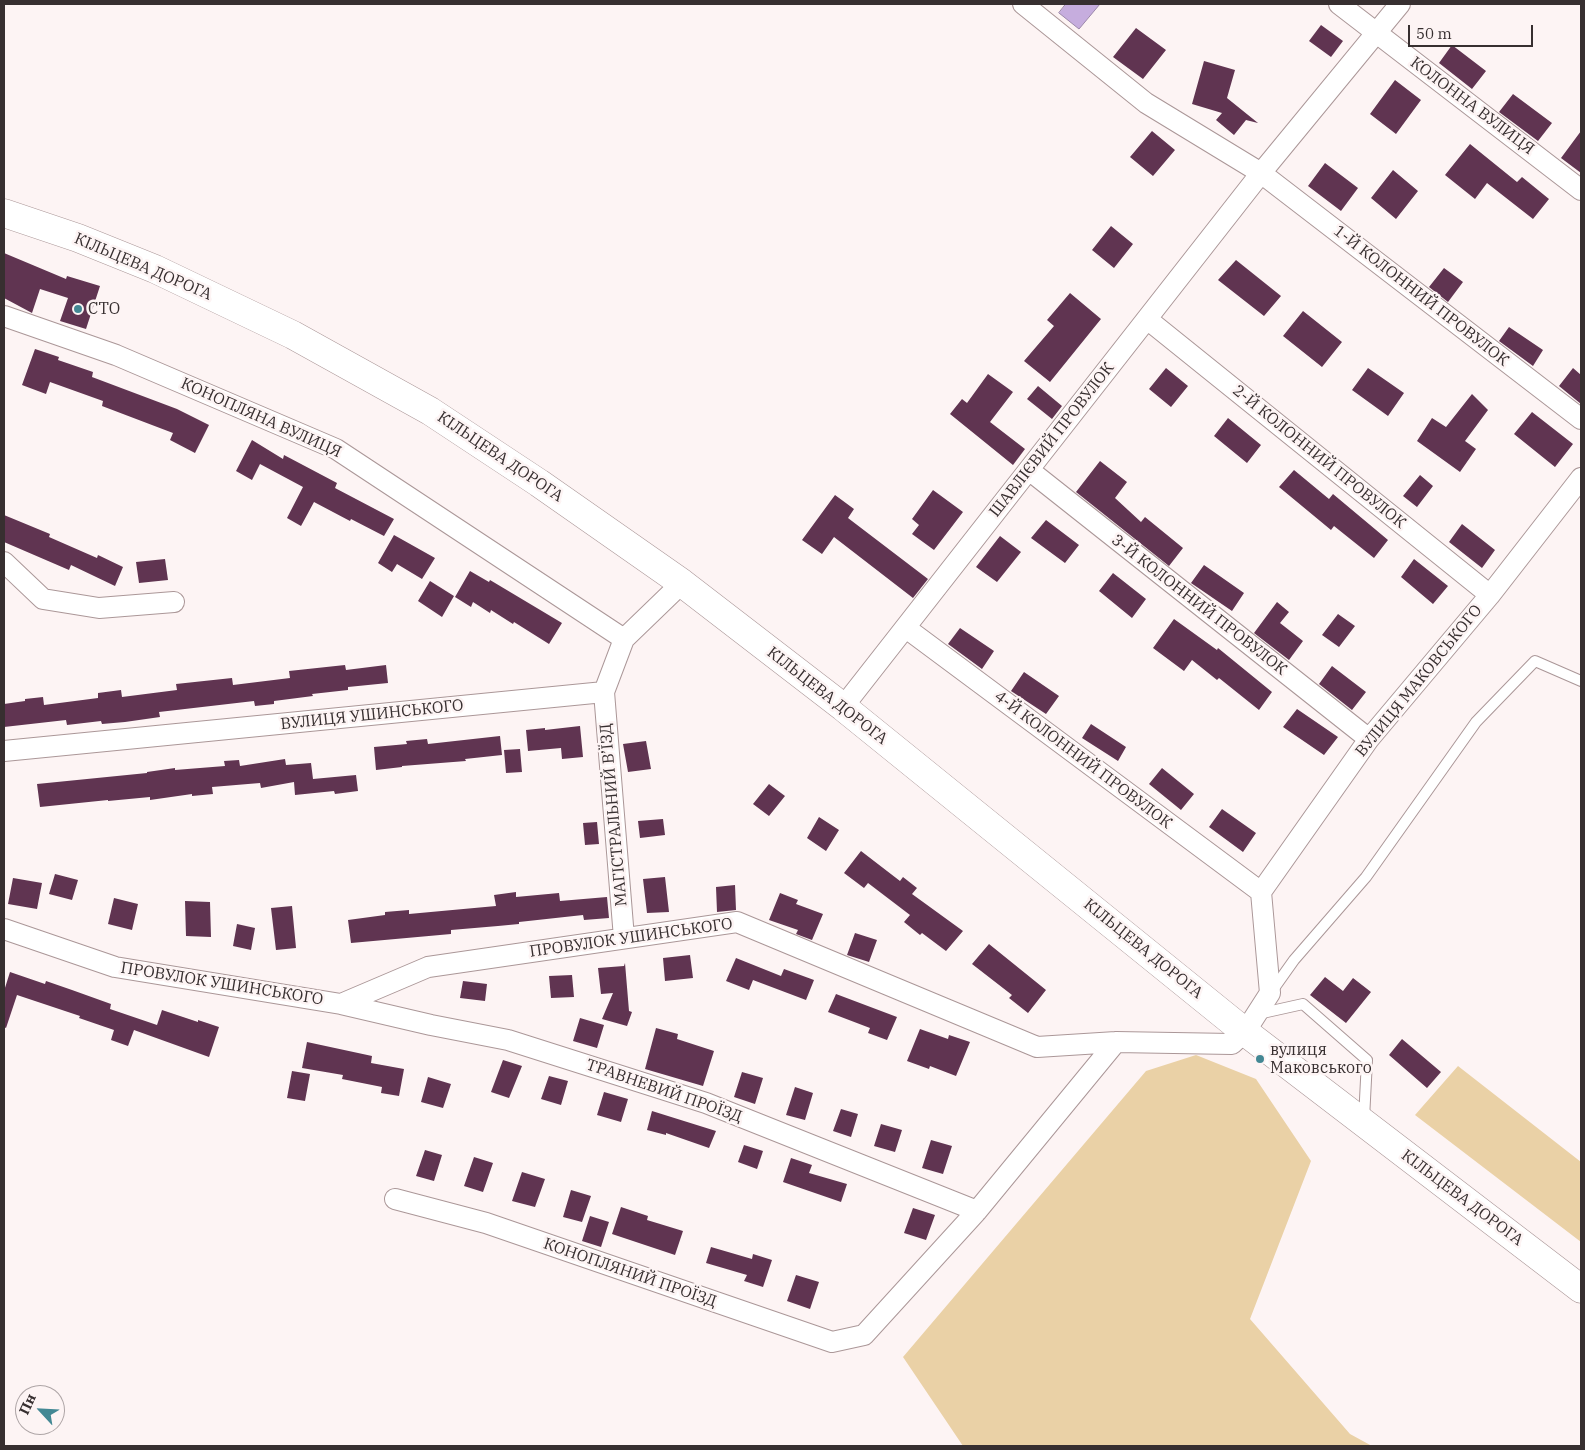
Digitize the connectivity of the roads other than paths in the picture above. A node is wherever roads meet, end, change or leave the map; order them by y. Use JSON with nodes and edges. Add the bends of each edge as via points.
{"nodes":[{"id":1,"x":1023,"y":4,"type":"edge"},
{"id":2,"x":1338,"y":4,"type":"edge"},
{"id":3,"x":1400,"y":4,"type":"edge"},
{"id":4,"x":1376,"y":33,"type":"junction"},
{"id":5,"x":1261,"y":173,"type":"junction"},
{"id":6,"x":1581,"y":190,"type":"edge"},
{"id":7,"x":4,"y":213,"type":"edge"},
{"id":8,"x":4,"y":316,"type":"edge"},
{"id":9,"x":1147,"y":319,"type":"junction"},
{"id":10,"x":1581,"y":420,"type":"edge"},
{"id":11,"x":1029,"y":470,"type":"junction"},
{"id":12,"x":1581,"y":478,"type":"edge"},
{"id":13,"x":4,"y":562,"type":"edge"},
{"id":14,"x":682,"y":583,"type":"junction"},
{"id":15,"x":1490,"y":595,"type":"junction"},
{"id":16,"x":174,"y":602,"type":"dead end"},
{"id":17,"x":906,"y":628,"type":"junction"},
{"id":18,"x":624,"y":640,"type":"junction"},
{"id":19,"x":1581,"y":681,"type":"edge"},
{"id":20,"x":604,"y":692,"type":"junction"},
{"id":21,"x":843,"y":708,"type":"junction"},
{"id":22,"x":1369,"y":739,"type":"junction"},
{"id":23,"x":4,"y":751,"type":"edge"},
{"id":24,"x":1261,"y":892,"type":"junction"},
{"id":25,"x":4,"y":929,"type":"edge"},
{"id":26,"x":624,"y":938,"type":"junction"},
{"id":27,"x":1270,"y":993,"type":"junction"},
{"id":28,"x":340,"y":1004,"type":"junction"},
{"id":29,"x":1250,"y":1023,"type":"junction"},
{"id":30,"x":1116,"y":1042,"type":"junction"},
{"id":31,"x":1364,"y":1123,"type":"junction"},
{"id":32,"x":394,"y":1198,"type":"dead end"},
{"id":33,"x":977,"y":1211,"type":"junction"},
{"id":34,"x":1581,"y":1289,"type":"edge"}],
"edges":[{"from":1,"to":5,"type":"street","via":[[1146,103]]},
{"from":2,"to":4,"type":"street","name":"КОЛОННА ВУЛИЦЯ"},
{"from":3,"to":4,"type":"street","name":"ШАВЛІЄВИЙ ПРОВУЛОК"},
{"from":4,"to":5,"type":"street","name":"ШАВЛІЄВИЙ ПРОВУЛОК"},
{"from":4,"to":6,"type":"street","name":"КОЛОННА ВУЛИЦЯ"},
{"from":5,"to":9,"type":"street","name":"ШАВЛІЄВИЙ ПРОВУЛОК"},
{"from":5,"to":10,"type":"street","name":"1-Й КОЛОННИЙ ПРОВУЛОК"},
{"from":7,"to":14,"type":"highway","name":"КІЛЬЦЕВА ДОРОГА","via":[[155,269],[293,335],[430,411]]},
{"from":8,"to":18,"type":"street","name":"КОНОПЛЯНА ВУЛИЦЯ","via":[[116,355],[336,449]]},
{"from":9,"to":11,"type":"street","name":"ШАВЛІЄВИЙ ПРОВУЛОК"},
{"from":9,"to":15,"type":"street","name":"2-Й КОЛОННИЙ ПРОВУЛОК"},
{"from":11,"to":17,"type":"street","name":"ШАВЛІЄВИЙ ПРОВУЛОК"},
{"from":11,"to":22,"type":"street","name":"3-Й КОЛОННИЙ ПРОВУЛОК"},
{"from":12,"to":15,"type":"street","name":"ВУЛИЦЯ МАКОВСЬКОГО"},
{"from":13,"to":16,"type":"street","via":[[43,599],[99,608]]},
{"from":14,"to":18,"type":"street"},
{"from":14,"to":21,"type":"highway","name":"КІЛЬЦЕВА ДОРОГА"},
{"from":15,"to":22,"type":"street","name":"ВУЛИЦЯ МАКОВСЬКОГО"},
{"from":17,"to":21,"type":"street","name":"ШАВЛІЄВИЙ ПРОВУЛОК"},
{"from":17,"to":24,"type":"street","name":"4-Й КОЛОННИЙ ПРОВУЛОК"},
{"from":18,"to":20,"type":"street"},
{"from":19,"to":27,"type":"lane","via":[[1534,660],[1476,722],[1366,877],[1294,960]]},
{"from":20,"to":23,"type":"street","name":"ВУЛИЦЯ УШИНСЬКОГО"},
{"from":20,"to":26,"type":"street","name":"МАГІСТРАЛЬНИЙ В’ЇЗД"},
{"from":21,"to":29,"type":"highway","name":"КІЛЬЦЕВА ДОРОГА"},
{"from":22,"to":24,"type":"street","name":"ВУЛИЦЯ МАКОВСЬКОГО"},
{"from":24,"to":27,"type":"street"},
{"from":25,"to":28,"type":"street","name":"ПРОВУЛОК УШИНСЬКОГО","via":[[115,967]]},
{"from":26,"to":28,"type":"street","name":"ПРОВУЛОК УШИНСЬКОГО","via":[[428,967]]},
{"from":26,"to":30,"type":"street","name":"ПРОВУЛОК УШИНСЬКОГО","via":[[737,922],[1037,1047]]},
{"from":27,"to":29,"type":"street"},
{"from":28,"to":33,"type":"street","name":"ТРАВНЕВИЙ ПРОЇЗД","via":[[508,1040],[706,1103]]},
{"from":29,"to":30,"type":"street","name":"ПРОВУЛОК УШИНСЬКОГО","via":[[1232,1044]]},
{"from":29,"to":31,"type":"highway","name":"КІЛЬЦЕВА ДОРОГА"},
{"from":29,"to":31,"type":"lane","via":[[1303,1004],[1367,1060]]},
{"from":30,"to":33,"type":"street"},
{"from":31,"to":34,"type":"highway","name":"КІЛЬЦЕВА ДОРОГА"},
{"from":32,"to":33,"type":"street","name":"КОНОПЛЯНИЙ ПРОЇЗД","via":[[486,1223],[832,1342],[864,1335]]}]}
